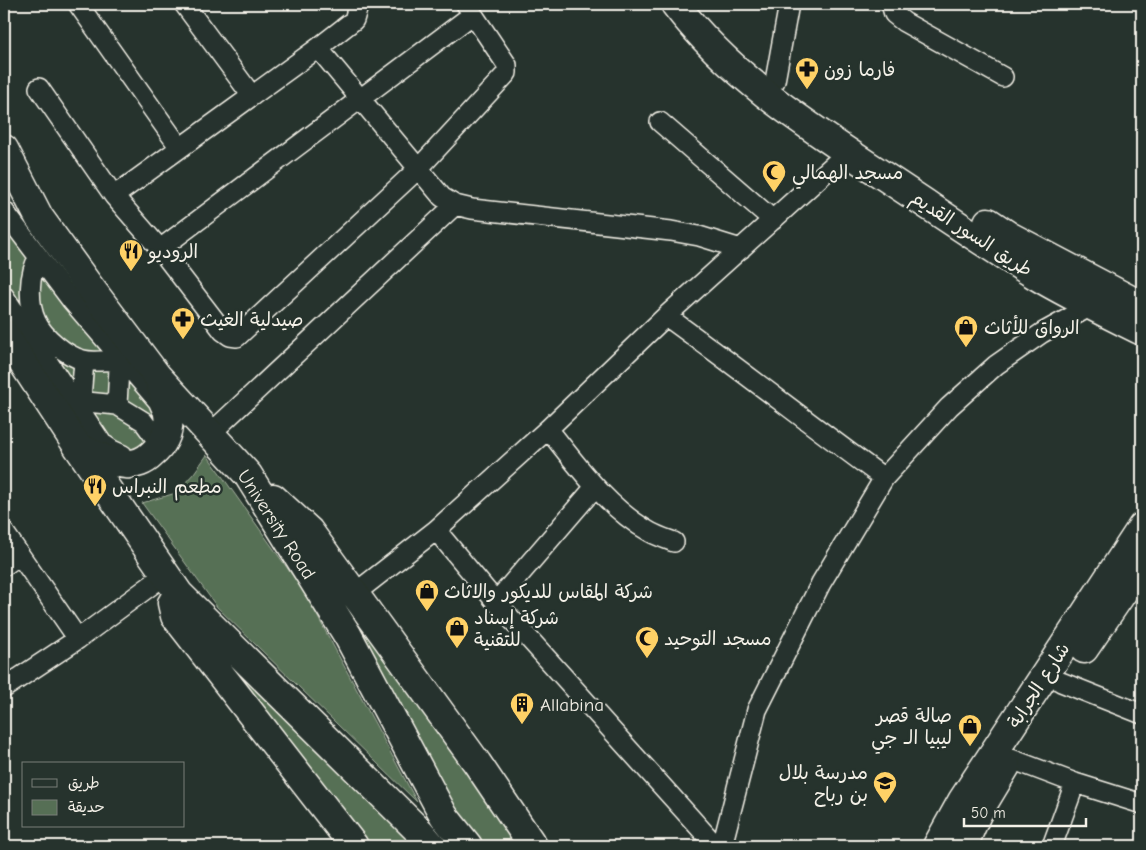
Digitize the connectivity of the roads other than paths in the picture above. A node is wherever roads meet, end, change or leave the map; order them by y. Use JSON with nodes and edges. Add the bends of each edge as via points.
{"nodes":[{"id":1,"x":78,"y":4,"type":"edge"},
{"id":2,"x":184,"y":4,"type":"edge"},
{"id":3,"x":357,"y":4,"type":"edge"},
{"id":4,"x":675,"y":4,"type":"edge"},
{"id":5,"x":690,"y":4,"type":"edge"},
{"id":6,"x":789,"y":4,"type":"edge"},
{"id":7,"x":890,"y":4,"type":"edge"},
{"id":8,"x":469,"y":9,"type":"edge"},
{"id":9,"x":318,"y":48,"type":"junction"},
{"id":10,"x":1003,"y":76,"type":"dead end"},
{"id":11,"x":775,"y":81,"type":"junction"},
{"id":12,"x":39,"y":88,"type":"dead end"},
{"id":13,"x":252,"y":96,"type":"junction"},
{"id":14,"x":361,"y":99,"type":"junction"},
{"id":15,"x":660,"y":122,"type":"dead end"},
{"id":16,"x":180,"y":148,"type":"junction"},
{"id":17,"x":4,"y":150,"type":"edge"},
{"id":18,"x":848,"y":152,"type":"junction"},
{"id":19,"x":418,"y":168,"type":"junction"},
{"id":20,"x":114,"y":196,"type":"junction"},
{"id":21,"x":455,"y":205,"type":"junction"},
{"id":22,"x":4,"y":211,"type":"edge"},
{"id":23,"x":773,"y":220,"type":"junction"},
{"id":24,"x":160,"y":249,"type":"junction"},
{"id":25,"x":741,"y":249,"type":"junction"},
{"id":26,"x":39,"y":257,"type":"junction"},
{"id":27,"x":4,"y":296,"type":"edge"},
{"id":28,"x":1135,"y":300,"type":"edge"},
{"id":29,"x":1091,"y":306,"type":"junction"},
{"id":30,"x":666,"y":316,"type":"junction"},
{"id":31,"x":1142,"y":331,"type":"edge"},
{"id":32,"x":7,"y":347,"type":"edge"},
{"id":33,"x":84,"y":361,"type":"junction"},
{"id":34,"x":120,"y":361,"type":"junction"},
{"id":35,"x":158,"y":376,"type":"junction"},
{"id":36,"x":78,"y":400,"type":"junction"},
{"id":37,"x":116,"y":405,"type":"junction"},
{"id":38,"x":548,"y":429,"type":"junction"},
{"id":39,"x":211,"y":433,"type":"junction"},
{"id":40,"x":160,"y":444,"type":"junction"},
{"id":41,"x":78,"y":447,"type":"junction"},
{"id":42,"x":248,"y":475,"type":"junction"},
{"id":43,"x":884,"y":478,"type":"junction"},
{"id":44,"x":595,"y":487,"type":"junction"},
{"id":45,"x":1142,"y":527,"type":"edge"},
{"id":46,"x":436,"y":530,"type":"junction"},
{"id":47,"x":4,"y":532,"type":"edge"},
{"id":48,"x":674,"y":542,"type":"dead end"},
{"id":49,"x":19,"y":555,"type":"junction"},
{"id":50,"x":1142,"y":564,"type":"edge"},
{"id":51,"x":4,"y":566,"type":"edge"},
{"id":52,"x":172,"y":584,"type":"junction"},
{"id":53,"x":354,"y":594,"type":"junction"},
{"id":54,"x":496,"y":602,"type":"junction"},
{"id":55,"x":78,"y":639,"type":"junction"},
{"id":56,"x":1061,"y":682,"type":"junction"},
{"id":57,"x":4,"y":688,"type":"edge"},
{"id":58,"x":1142,"y":714,"type":"edge"},
{"id":59,"x":1011,"y":758,"type":"junction"},
{"id":60,"x":1075,"y":783,"type":"junction"},
{"id":61,"x":1142,"y":804,"type":"edge"},
{"id":62,"x":354,"y":846,"type":"edge"},
{"id":63,"x":432,"y":846,"type":"edge"},
{"id":64,"x":468,"y":846,"type":"edge"},
{"id":65,"x":533,"y":846,"type":"edge"},
{"id":66,"x":716,"y":846,"type":"edge"},
{"id":67,"x":722,"y":846,"type":"edge"},
{"id":68,"x":937,"y":846,"type":"edge"},
{"id":69,"x":963,"y":846,"type":"edge"},
{"id":70,"x":1052,"y":846,"type":"edge"}],
"edges":[{"from":1,"to":16,"type":"street"},
{"from":2,"to":13,"type":"street"},
{"from":3,"to":9,"type":"street","via":[[354,20]]},
{"from":4,"to":18,"type":"main road","name":"طريق السور القديم","via":[[718,53],[763,93]]},
{"from":5,"to":11,"type":"main road","name":"طريق السور القديم"},
{"from":6,"to":11,"type":"street"},
{"from":7,"to":10,"type":"street","via":[[894,14],[904,22]]},
{"from":8,"to":14,"type":"street"},
{"from":8,"to":19,"type":"street","via":[[507,65],[507,73]]},
{"from":9,"to":13,"type":"street"},
{"from":9,"to":14,"type":"street"},
{"from":11,"to":28,"type":"main road","name":"طريق السور القديم","via":[[1009,236]]},
{"from":12,"to":20,"type":"street"},
{"from":13,"to":16,"type":"street"},
{"from":14,"to":19,"type":"street"},
{"from":14,"to":24,"type":"street"},
{"from":15,"to":23,"type":"street"},
{"from":16,"to":20,"type":"street"},
{"from":17,"to":35,"type":"main road","name":"University Road","via":[[39,217]]},
{"from":18,"to":23,"type":"street"},
{"from":18,"to":29,"type":"main road","name":"طريق السور القديم","via":[[1036,276]]},
{"from":19,"to":21,"type":"street","via":[[442,197]]},
{"from":19,"to":24,"type":"street","via":[[237,337],[223,332]]},
{"from":20,"to":24,"type":"street"},
{"from":21,"to":25,"type":"street","via":[[671,231]]},
{"from":21,"to":39,"type":"street"},
{"from":22,"to":26,"type":"street"},
{"from":23,"to":25,"type":"street"},
{"from":25,"to":30,"type":"street"},
{"from":26,"to":33,"type":"street","via":[[31,279],[30,294],[36,321],[58,348]]},
{"from":26,"to":34,"type":"street"},
{"from":27,"to":36,"type":"street"},
{"from":29,"to":31,"type":"main road","name":"طريق السور القديم"},
{"from":29,"to":43,"type":"street","via":[[1042,333],[996,365],[949,408]]},
{"from":30,"to":38,"type":"street"},
{"from":30,"to":43,"type":"street"},
{"from":32,"to":41,"type":"main road"},
{"from":33,"to":34,"type":"street"},
{"from":33,"to":36,"type":"street"},
{"from":34,"to":37,"type":"street"},
{"from":34,"to":40,"type":"street","via":[[158,401],[164,423]]},
{"from":35,"to":39,"type":"main road","name":"University Road"},
{"from":35,"to":40,"type":"main road","via":[[169,418],[167,434]]},
{"from":36,"to":37,"type":"street"},
{"from":36,"to":40,"type":"street","via":[[102,443],[112,450],[133,456]]},
{"from":37,"to":40,"type":"street","via":[[143,421]]},
{"from":38,"to":44,"type":"street"},
{"from":38,"to":46,"type":"street"},
{"from":39,"to":42,"type":"main road","name":"University Road"},
{"from":40,"to":41,"type":"main road","via":[[145,460],[126,464]]},
{"from":41,"to":52,"type":"main road"},
{"from":42,"to":53,"type":"main road","via":[[309,531]]},
{"from":42,"to":64,"type":"main road","name":"University Road","via":[[348,636],[444,816]]},
{"from":43,"to":67,"type":"street","via":[[821,583],[757,710]]},
{"from":44,"to":48,"type":"street","via":[[621,513],[651,533]]},
{"from":44,"to":54,"type":"street"},
{"from":45,"to":68,"type":"main road","name":"شارع الجرابة","via":[[967,794]]},
{"from":46,"to":53,"type":"street"},
{"from":46,"to":54,"type":"street"},
{"from":47,"to":49,"type":"street"},
{"from":49,"to":51,"type":"street"},
{"from":49,"to":55,"type":"street"},
{"from":50,"to":56,"type":"main road","name":"شارع الجرابة"},
{"from":52,"to":55,"type":"street"},
{"from":52,"to":62,"type":"main road","via":[[175,616]]},
{"from":52,"to":63,"type":"main road"},
{"from":53,"to":65,"type":"main road"},
{"from":54,"to":66,"type":"street"},
{"from":55,"to":57,"type":"street"},
{"from":56,"to":58,"type":"street"},
{"from":56,"to":59,"type":"main road","name":"شارع الجرابة"},
{"from":59,"to":60,"type":"street"},
{"from":59,"to":69,"type":"main road","name":"شارع الجرابة","via":[[977,814]]},
{"from":60,"to":61,"type":"street"},
{"from":60,"to":70,"type":"street"}]}
